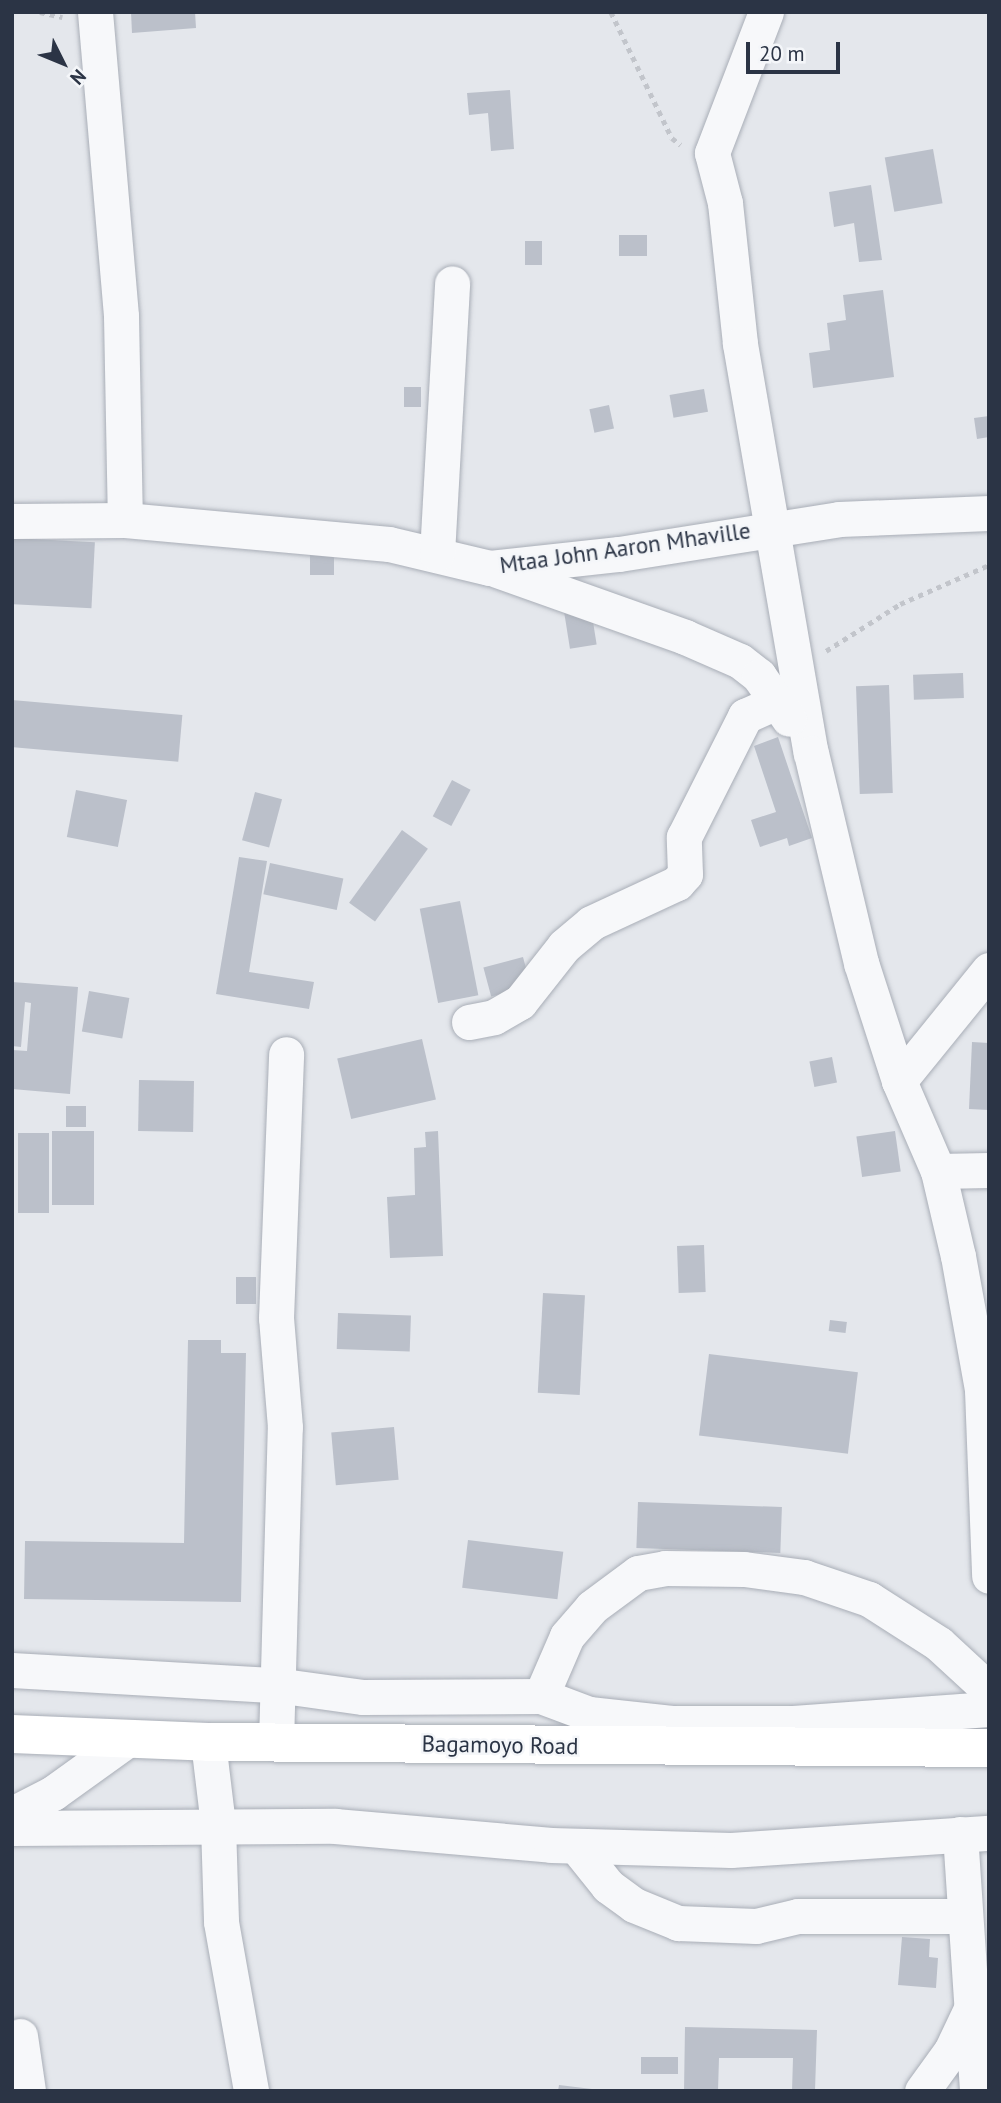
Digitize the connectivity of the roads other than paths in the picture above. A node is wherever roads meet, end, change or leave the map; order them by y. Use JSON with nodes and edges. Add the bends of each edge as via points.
{"nodes":[{"id":1,"x":95,"y":12,"type":"edge"},
{"id":2,"x":766,"y":12,"type":"edge"},
{"id":3,"x":453,"y":283,"type":"dead end"},
{"id":4,"x":989,"y":513,"type":"edge"},
{"id":5,"x":125,"y":520,"type":"junction"},
{"id":6,"x":12,"y":521,"type":"edge"},
{"id":7,"x":773,"y":528,"type":"junction"},
{"id":8,"x":437,"y":554,"type":"junction"},
{"id":9,"x":490,"y":568,"type":"junction"},
{"id":10,"x":788,"y":691,"type":"junction"},
{"id":11,"x":989,"y":970,"type":"edge"},
{"id":12,"x":469,"y":1022,"type":"dead end"},
{"id":13,"x":286,"y":1054,"type":"dead end"},
{"id":14,"x":899,"y":1081,"type":"junction"},
{"id":15,"x":989,"y":1170,"type":"edge"},
{"id":16,"x":938,"y":1171,"type":"junction"},
{"id":17,"x":989,"y":1576,"type":"edge"},
{"id":18,"x":12,"y":1670,"type":"edge"},
{"id":19,"x":276,"y":1685,"type":"junction"},
{"id":20,"x":989,"y":1690,"type":"edge"},
{"id":21,"x":541,"y":1696,"type":"junction"},
{"id":22,"x":989,"y":1709,"type":"edge"},
{"id":23,"x":12,"y":1734,"type":"edge"},
{"id":24,"x":131,"y":1737,"type":"junction"},
{"id":25,"x":208,"y":1742,"type":"junction"},
{"id":26,"x":276,"y":1743,"type":"junction"},
{"id":27,"x":989,"y":1748,"type":"edge"},
{"id":28,"x":12,"y":1814,"type":"edge"},
{"id":29,"x":218,"y":1825,"type":"junction"},
{"id":30,"x":12,"y":1828,"type":"edge"},
{"id":31,"x":974,"y":1834,"type":"edge"},
{"id":32,"x":576,"y":1846,"type":"junction"},
{"id":33,"x":962,"y":1916,"type":"junction"},
{"id":34,"x":971,"y":2008,"type":"junction"},
{"id":35,"x":20,"y":2036,"type":"dead end"},
{"id":36,"x":28,"y":2091,"type":"edge"},
{"id":37,"x":251,"y":2091,"type":"edge"},
{"id":38,"x":922,"y":2091,"type":"edge"},
{"id":39,"x":977,"y":2091,"type":"edge"}],
"edges":[{"from":1,"to":5,"type":"street","via":[[121,316]]},
{"from":2,"to":7,"type":"street","via":[[712,153],[724,203],[740,344]]},
{"from":3,"to":8,"type":"street"},
{"from":4,"to":7,"type":"street","name":"Mtaa John Aaron Mhaville","via":[[839,519]]},
{"from":5,"to":6,"type":"street","name":"Mtaa John Aaron Mhaville"},
{"from":5,"to":8,"type":"street","name":"Mtaa John Aaron Mhaville","via":[[389,544]]},
{"from":7,"to":9,"type":"street","name":"Mtaa John Aaron Mhaville","via":[[619,554]]},
{"from":7,"to":10,"type":"street"},
{"from":8,"to":9,"type":"street","name":"Mtaa John Aaron Mhaville"},
{"from":9,"to":10,"type":"street","via":[[715,649]]},
{"from":10,"to":12,"type":"street","via":[[745,716],[684,837],[685,874],[677,883],[591,923],[564,946],[520,1002],[494,1017]]},
{"from":10,"to":14,"type":"street","via":[[811,753],[861,963]]},
{"from":11,"to":14,"type":"street"},
{"from":13,"to":19,"type":"street","via":[[276,1318],[285,1427]]},
{"from":14,"to":16,"type":"street"},
{"from":15,"to":16,"type":"street"},
{"from":16,"to":17,"type":"street","via":[[982,1390]]},
{"from":18,"to":19,"type":"street"},
{"from":19,"to":21,"type":"street","via":[[363,1697]]},
{"from":19,"to":26,"type":"street"},
{"from":20,"to":21,"type":"street","via":[[939,1644],[869,1599],[804,1577],[744,1569],[665,1568],[638,1573],[592,1607],[567,1636]]},
{"from":21,"to":22,"type":"street","via":[[589,1714],[672,1723],[793,1723]]},
{"from":23,"to":24,"type":"highway","name":"Bagamoyo Road"},
{"from":24,"to":25,"type":"highway","name":"Bagamoyo Road"},
{"from":24,"to":28,"type":"street","via":[[53,1793]]},
{"from":25,"to":26,"type":"highway","name":"Bagamoyo Road"},
{"from":25,"to":29,"type":"street"},
{"from":26,"to":27,"type":"highway","name":"Bagamoyo Road"},
{"from":29,"to":30,"type":"street"},
{"from":29,"to":32,"type":"street","via":[[335,1826]]},
{"from":29,"to":37,"type":"street","via":[[221,1922]]},
{"from":31,"to":32,"type":"street","via":[[731,1850]]},
{"from":31,"to":33,"type":"street"},
{"from":32,"to":33,"type":"street","via":[[608,1886],[634,1905],[678,1923],[756,1926],[798,1916]]},
{"from":33,"to":34,"type":"street"},
{"from":34,"to":38,"type":"street","via":[[951,2051]]},
{"from":34,"to":39,"type":"street"},
{"from":35,"to":36,"type":"street"}]}
